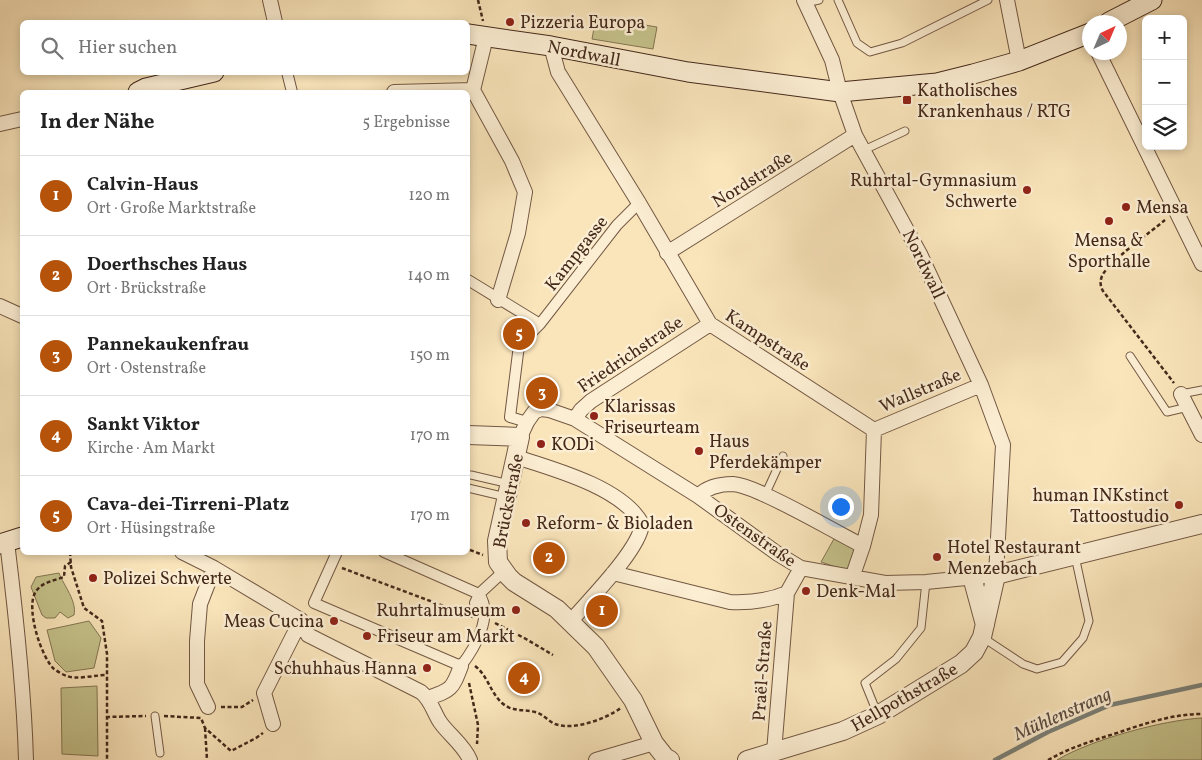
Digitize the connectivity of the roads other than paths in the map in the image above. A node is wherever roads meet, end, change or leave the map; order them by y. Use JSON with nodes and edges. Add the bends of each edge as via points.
{"nodes":[{"id":1,"x":838,"y":0,"type":"edge"},
{"id":2,"x":988,"y":0,"type":"edge"},
{"id":3,"x":1007,"y":0,"type":"edge"},
{"id":4,"x":1152,"y":0,"type":"edge"},
{"id":5,"x":272,"y":1,"type":"edge"},
{"id":6,"x":809,"y":1,"type":"edge"},
{"id":7,"x":1123,"y":15,"type":"edge"},
{"id":8,"x":275,"y":20,"type":"edge"},
{"id":9,"x":470,"y":34,"type":"edge"},
{"id":10,"x":1082,"y":36,"type":"edge"},
{"id":11,"x":486,"y":37,"type":"junction"},
{"id":12,"x":551,"y":46,"type":"junction"},
{"id":13,"x":1102,"y":60,"type":"edge"},
{"id":14,"x":1019,"y":61,"type":"junction"},
{"id":15,"x":201,"y":75,"type":"edge"},
{"id":16,"x":288,"y":75,"type":"edge"},
{"id":17,"x":142,"y":90,"type":"edge"},
{"id":18,"x":292,"y":90,"type":"edge"},
{"id":19,"x":472,"y":90,"type":"joint"},
{"id":20,"x":840,"y":92,"type":"junction"},
{"id":21,"x":20,"y":119,"type":"edge"},
{"id":22,"x":0,"y":124,"type":"edge"},
{"id":23,"x":905,"y":131,"type":"dead end"},
{"id":24,"x":855,"y":135,"type":"junction"},
{"id":25,"x":864,"y":150,"type":"junction"},
{"id":26,"x":639,"y":203,"type":"junction"},
{"id":27,"x":668,"y":253,"type":"junction"},
{"id":28,"x":1202,"y":264,"type":"edge"},
{"id":29,"x":470,"y":281,"type":"edge"},
{"id":30,"x":498,"y":300,"type":"junction"},
{"id":31,"x":0,"y":306,"type":"edge"},
{"id":32,"x":20,"y":315,"type":"edge"},
{"id":33,"x":540,"y":324,"type":"junction"},
{"id":34,"x":710,"y":324,"type":"junction"},
{"id":35,"x":1130,"y":356,"type":"dead end"},
{"id":36,"x":981,"y":385,"type":"junction"},
{"id":37,"x":1202,"y":390,"type":"edge"},
{"id":38,"x":1181,"y":394,"type":"joint"},
{"id":39,"x":1188,"y":406,"type":"junction"},
{"id":40,"x":575,"y":419,"type":"junction"},
{"id":41,"x":523,"y":429,"type":"junction"},
{"id":42,"x":874,"y":430,"type":"junction"},
{"id":43,"x":470,"y":435,"type":"edge"},
{"id":44,"x":1202,"y":435,"type":"edge"},
{"id":45,"x":784,"y":456,"type":"dead end"},
{"id":46,"x":516,"y":457,"type":"junction"},
{"id":47,"x":471,"y":475,"type":"dead end"},
{"id":48,"x":470,"y":488,"type":"edge"},
{"id":49,"x":509,"y":491,"type":"junction"},
{"id":50,"x":765,"y":495,"type":"junction"},
{"id":51,"x":698,"y":496,"type":"junction"},
{"id":52,"x":1202,"y":524,"type":"edge"},
{"id":53,"x":10,"y":541,"type":"edge"},
{"id":54,"x":863,"y":546,"type":"junction"},
{"id":55,"x":188,"y":555,"type":"edge"},
{"id":56,"x":336,"y":555,"type":"edge"},
{"id":57,"x":390,"y":555,"type":"edge"},
{"id":58,"x":1075,"y":555,"type":"junction"},
{"id":59,"x":214,"y":568,"type":"junction"},
{"id":60,"x":801,"y":568,"type":"junction"},
{"id":61,"x":504,"y":571,"type":"junction"},
{"id":62,"x":613,"y":573,"type":"junction"},
{"id":63,"x":996,"y":575,"type":"junction"},
{"id":64,"x":972,"y":577,"type":"junction"},
{"id":65,"x":852,"y":578,"type":"junction"},
{"id":66,"x":926,"y":582,"type":"junction"},
{"id":67,"x":787,"y":593,"type":"junction"},
{"id":68,"x":477,"y":598,"type":"junction"},
{"id":69,"x":492,"y":599,"type":"dead end"},
{"id":70,"x":301,"y":620,"type":"junction"},
{"id":71,"x":571,"y":621,"type":"junction"},
{"id":72,"x":984,"y":632,"type":"junction"},
{"id":73,"x":461,"y":666,"type":"junction"},
{"id":74,"x":428,"y":698,"type":"junction"},
{"id":75,"x":208,"y":707,"type":"road end"},
{"id":76,"x":878,"y":715,"type":"junction"},
{"id":77,"x":155,"y":716,"type":"road end"},
{"id":78,"x":274,"y":724,"type":"road end"},
{"id":79,"x":654,"y":743,"type":"junction"},
{"id":80,"x":774,"y":752,"type":"junction"},
{"id":81,"x":160,"y":753,"type":"dead end"},
{"id":82,"x":470,"y":759,"type":"edge"},
{"id":83,"x":26,"y":760,"type":"edge"},
{"id":84,"x":596,"y":760,"type":"edge"},
{"id":85,"x":670,"y":760,"type":"edge"},
{"id":86,"x":747,"y":760,"type":"edge"}],
"edges":[{"from":1,"to":2,"type":"lane","via":[[857,43],[870,52],[902,43]]},
{"from":3,"to":14,"type":"street"},
{"from":4,"to":7,"type":"main road"},
{"from":5,"to":8,"type":"street"},
{"from":6,"to":20,"type":"street","via":[[832,60]]},
{"from":9,"to":11,"type":"main road","name":"Nordwall"},
{"from":10,"to":14,"type":"main road"},
{"from":11,"to":12,"type":"main road","name":"Nordwall"},
{"from":11,"to":19,"type":"street"},
{"from":12,"to":20,"type":"main road","name":"Nordwall","via":[[688,72]]},
{"from":12,"to":26,"type":"street","name":"Kampstraße","via":[[558,72]]},
{"from":13,"to":28,"type":"street"},
{"from":14,"to":20,"type":"main road","via":[[936,83]]},
{"from":15,"to":17,"type":"main road"},
{"from":16,"to":18,"type":"street"},
{"from":19,"to":30,"type":"street","via":[[512,161],[525,192],[518,233]]},
{"from":20,"to":24,"type":"street","name":"Nordwall"},
{"from":21,"to":22,"type":"street"},
{"from":23,"to":25,"type":"lane"},
{"from":24,"to":25,"type":"street","name":"Nordwall"},
{"from":24,"to":27,"type":"street","name":"Nordstraße"},
{"from":25,"to":36,"type":"street","name":"Nordwall","via":[[920,254]]},
{"from":26,"to":27,"type":"street","name":"Kampstraße"},
{"from":26,"to":33,"type":"street","name":"Kampgasse","via":[[617,225]]},
{"from":27,"to":34,"type":"street","name":"Kampstraße"},
{"from":29,"to":30,"type":"street"},
{"from":30,"to":33,"type":"street"},
{"from":31,"to":32,"type":"street"},
{"from":33,"to":41,"type":"street","name":"Kampgasse","via":[[520,344],[518,353],[510,417]]},
{"from":34,"to":40,"type":"street","name":"Friedrichstraße","via":[[591,401]]},
{"from":34,"to":42,"type":"street","name":"Kampstraße"},
{"from":35,"to":39,"type":"lane","via":[[1167,412]]},
{"from":36,"to":42,"type":"street","name":"Wallstraße"},
{"from":36,"to":63,"type":"street","name":"Nordwall","via":[[1004,445]]},
{"from":37,"to":38,"type":"lane"},
{"from":38,"to":39,"type":"street"},
{"from":39,"to":44,"type":"street"},
{"from":40,"to":41,"type":"street","name":"Ostenstraße","via":[[542,409],[534,412]]},
{"from":40,"to":51,"type":"street","name":"Ostenstraße"},
{"from":41,"to":43,"type":"street"},
{"from":41,"to":46,"type":"street","name":"Brückstraße"},
{"from":42,"to":54,"type":"street","via":[[871,514]]},
{"from":45,"to":50,"type":"lane"},
{"from":46,"to":49,"type":"street","name":"Brückstraße"},
{"from":46,"to":62,"type":"street","via":[[592,484],[625,504],[638,517],[642,524],[639,538]]},
{"from":47,"to":49,"type":"lane"},
{"from":48,"to":49,"type":"lane"},
{"from":49,"to":61,"type":"street","name":"Brückstraße","via":[[496,541],[498,562]]},
{"from":50,"to":51,"type":"street","via":[[733,484],[712,486]]},
{"from":50,"to":54,"type":"street"},
{"from":51,"to":60,"type":"street","name":"Ostenstraße"},
{"from":52,"to":58,"type":"street","name":"Ostenstraße"},
{"from":53,"to":83,"type":"street","via":[[25,710]]},
{"from":54,"to":65,"type":"street"},
{"from":55,"to":59,"type":"street"},
{"from":56,"to":73,"type":"street","via":[[314,603]]},
{"from":57,"to":68,"type":"street"},
{"from":58,"to":63,"type":"street","name":"Ostenstraße"},
{"from":58,"to":72,"type":"lane","via":[[1089,621],[1083,638],[1062,662],[1037,669],[1024,664]]},
{"from":59,"to":70,"type":"street"},
{"from":59,"to":75,"type":"street","via":[[200,604],[197,641],[197,684]]},
{"from":60,"to":65,"type":"street","name":"Ostenstraße"},
{"from":60,"to":67,"type":"street"},
{"from":61,"to":68,"type":"street"},
{"from":61,"to":71,"type":"street","name":"Brückstraße","via":[[514,582],[544,599]]},
{"from":62,"to":67,"type":"street","via":[[730,602],[763,601]]},
{"from":62,"to":71,"type":"street"},
{"from":63,"to":64,"type":"street","name":"Ostenstraße"},
{"from":63,"to":72,"type":"street","name":"Hellpothstraße"},
{"from":64,"to":66,"type":"street","name":"Ostenstraße"},
{"from":64,"to":72,"type":"street"},
{"from":65,"to":66,"type":"street","name":"Ostenstraße","via":[[885,583]]},
{"from":66,"to":76,"type":"lane","via":[[921,628],[896,660],[865,684]]},
{"from":67,"to":80,"type":"street","name":"Praël-Straße"},
{"from":68,"to":69,"type":"street"},
{"from":68,"to":73,"type":"street","via":[[484,601],[485,619],[471,654]]},
{"from":70,"to":74,"type":"street","via":[[308,635]]},
{"from":70,"to":78,"type":"street","via":[[264,693]]},
{"from":71,"to":79,"type":"street","name":"Brückstraße","via":[[618,677],[640,712]]},
{"from":72,"to":76,"type":"street","name":"Hellpothstraße","via":[[974,652],[961,664]]},
{"from":73,"to":74,"type":"street","via":[[450,690]]},
{"from":74,"to":82,"type":"street","via":[[440,722]]},
{"from":76,"to":80,"type":"street","name":"Hellpothstraße","via":[[843,731]]},
{"from":77,"to":81,"type":"lane"},
{"from":79,"to":84,"type":"street"},
{"from":79,"to":85,"type":"street","name":"Brückstraße"},
{"from":80,"to":86,"type":"street","name":"Hellpothstraße"}]}
